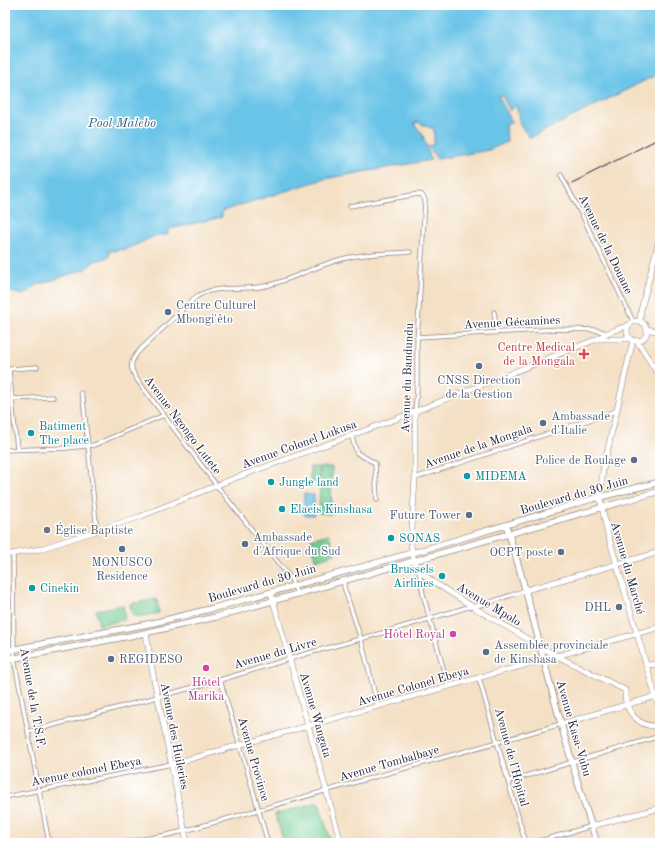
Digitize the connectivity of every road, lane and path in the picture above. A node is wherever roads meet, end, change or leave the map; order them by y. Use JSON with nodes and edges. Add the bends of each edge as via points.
{"nodes":[{"id":1,"x":561,"y":175,"type":"dead end"},
{"id":2,"x":350,"y":206,"type":"dead end"},
{"id":3,"x":660,"y":236,"type":"edge"},
{"id":4,"x":410,"y":252,"type":"dead end"},
{"id":5,"x":494,"y":312,"type":"dead end"},
{"id":6,"x":640,"y":321,"type":"junction"},
{"id":7,"x":631,"y":323,"type":"junction"},
{"id":8,"x":647,"y":329,"type":"junction"},
{"id":9,"x":660,"y":332,"type":"edge"},
{"id":10,"x":497,"y":333,"type":"junction"},
{"id":11,"x":607,"y":333,"type":"junction"},
{"id":12,"x":417,"y":337,"type":"junction"},
{"id":13,"x":597,"y":339,"type":"junction"},
{"id":14,"x":634,"y":340,"type":"junction"},
{"id":15,"x":37,"y":367,"type":"dead end"},
{"id":16,"x":660,"y":377,"type":"edge"},
{"id":17,"x":81,"y":392,"type":"dead end"},
{"id":18,"x":53,"y":397,"type":"dead end"},
{"id":19,"x":12,"y":400,"type":"junction"},
{"id":20,"x":616,"y":410,"type":"junction"},
{"id":21,"x":415,"y":411,"type":"junction"},
{"id":22,"x":164,"y":415,"type":"junction"},
{"id":23,"x":351,"y":435,"type":"junction"},
{"id":24,"x":87,"y":446,"type":"junction"},
{"id":25,"x":17,"y":449,"type":"junction"},
{"id":26,"x":5,"y":450,"type":"edge"},
{"id":27,"x":415,"y":478,"type":"junction"},
{"id":28,"x":660,"y":482,"type":"edge"},
{"id":29,"x":217,"y":486,"type":"junction"},
{"id":30,"x":660,"y":491,"type":"edge"},
{"id":31,"x":600,"y":498,"type":"junction"},
{"id":32,"x":377,"y":500,"type":"dead end"},
{"id":33,"x":601,"y":507,"type":"junction"},
{"id":34,"x":506,"y":525,"type":"junction"},
{"id":35,"x":97,"y":531,"type":"junction"},
{"id":36,"x":509,"y":534,"type":"junction"},
{"id":37,"x":660,"y":552,"type":"edge"},
{"id":38,"x":412,"y":553,"type":"junction"},
{"id":39,"x":13,"y":554,"type":"junction"},
{"id":40,"x":5,"y":555,"type":"edge"},
{"id":41,"x":414,"y":561,"type":"junction"},
{"id":42,"x":618,"y":564,"type":"junction"},
{"id":43,"x":419,"y":570,"type":"junction"},
{"id":44,"x":344,"y":581,"type":"junction"},
{"id":45,"x":294,"y":586,"type":"junction"},
{"id":46,"x":526,"y":590,"type":"junction"},
{"id":47,"x":271,"y":593,"type":"junction"},
{"id":48,"x":297,"y":594,"type":"junction"},
{"id":49,"x":274,"y":601,"type":"junction"},
{"id":50,"x":473,"y":606,"type":"junction"},
{"id":51,"x":429,"y":618,"type":"junction"},
{"id":52,"x":660,"y":627,"type":"edge"},
{"id":53,"x":146,"y":633,"type":"junction"},
{"id":54,"x":636,"y":633,"type":"junction"},
{"id":55,"x":361,"y":640,"type":"junction"},
{"id":56,"x":541,"y":647,"type":"junction"},
{"id":57,"x":14,"y":650,"type":"junction"},
{"id":58,"x":5,"y":651,"type":"edge"},
{"id":59,"x":555,"y":655,"type":"junction"},
{"id":60,"x":14,"y":658,"type":"junction"},
{"id":61,"x":289,"y":659,"type":"junction"},
{"id":62,"x":544,"y":659,"type":"junction"},
{"id":63,"x":5,"y":660,"type":"edge"},
{"id":64,"x":660,"y":664,"type":"edge"},
{"id":65,"x":646,"y":665,"type":"junction"},
{"id":66,"x":479,"y":678,"type":"junction"},
{"id":67,"x":220,"y":680,"type":"junction"},
{"id":68,"x":448,"y":686,"type":"junction"},
{"id":69,"x":158,"y":696,"type":"junction"},
{"id":70,"x":658,"y":696,"type":"edge"},
{"id":71,"x":626,"y":705,"type":"junction"},
{"id":72,"x":378,"y":707,"type":"junction"},
{"id":73,"x":660,"y":712,"type":"edge"},
{"id":74,"x":561,"y":724,"type":"junction"},
{"id":75,"x":308,"y":726,"type":"junction"},
{"id":76,"x":660,"y":726,"type":"edge"},
{"id":77,"x":28,"y":732,"type":"junction"},
{"id":78,"x":660,"y":736,"type":"edge"},
{"id":79,"x":498,"y":743,"type":"junction"},
{"id":80,"x":240,"y":745,"type":"junction"},
{"id":81,"x":572,"y":763,"type":"junction"},
{"id":82,"x":172,"y":764,"type":"junction"},
{"id":83,"x":509,"y":781,"type":"junction"},
{"id":84,"x":40,"y":790,"type":"junction"},
{"id":85,"x":326,"y":791,"type":"junction"},
{"id":86,"x":5,"y":797,"type":"edge"},
{"id":87,"x":660,"y":808,"type":"edge"},
{"id":88,"x":258,"y":810,"type":"junction"},
{"id":89,"x":592,"y":826,"type":"junction"},
{"id":90,"x":184,"y":831,"type":"junction"},
{"id":91,"x":49,"y":843,"type":"edge"},
{"id":92,"x":121,"y":843,"type":"edge"},
{"id":93,"x":187,"y":843,"type":"edge"},
{"id":94,"x":268,"y":843,"type":"edge"},
{"id":95,"x":341,"y":843,"type":"edge"},
{"id":96,"x":598,"y":843,"type":"edge"}],
"edges":[{"from":1,"to":7,"type":"street","name":"Avenue de la Douane"},
{"from":2,"to":12,"type":"street","name":"Avenue du Bandundu","via":[[418,194],[424,197],[426,203]]},
{"from":3,"to":6,"type":"street"},
{"from":4,"to":22,"type":"street","name":"Avenue Ngongo Lutete","via":[[346,258],[267,286],[220,289],[199,295],[132,360],[131,369],[134,376]]},
{"from":5,"to":10,"type":"street"},
{"from":6,"to":7,"type":"street"},
{"from":6,"to":8,"type":"street"},
{"from":7,"to":11,"type":"street","name":"Avenue Colonel Lukusa"},
{"from":7,"to":14,"type":"street","via":[[627,333]]},
{"from":8,"to":9,"type":"street"},
{"from":8,"to":14,"type":"street","via":[[645,336],[640,340]]},
{"from":10,"to":11,"type":"street","name":"Avenue Gécamines","via":[[560,329],[596,330]]},
{"from":10,"to":12,"type":"street","name":"Avenue Gécamines"},
{"from":11,"to":13,"type":"street","name":"Avenue Colonel Lukusa"},
{"from":12,"to":21,"type":"street","name":"Avenue du Bandundu"},
{"from":13,"to":14,"type":"street","name":"Avenue Colonel Lukusa"},
{"from":13,"to":21,"type":"street","name":"Avenue Colonel Lukusa"},
{"from":14,"to":16,"type":"street"},
{"from":14,"to":20,"type":"street","name":"Avenue du Marché"},
{"from":15,"to":19,"type":"street","via":[[10,369]]},
{"from":17,"to":24,"type":"street"},
{"from":18,"to":19,"type":"street"},
{"from":19,"to":25,"type":"street"},
{"from":20,"to":27,"type":"street","name":"Avenue de la Mongala"},
{"from":20,"to":31,"type":"street","name":"Avenue du Marché"},
{"from":21,"to":23,"type":"street","name":"Avenue Colonel Lukusa"},
{"from":21,"to":27,"type":"street","name":"Avenue du Bandundu"},
{"from":22,"to":24,"type":"street"},
{"from":22,"to":29,"type":"street","name":"Avenue Ngongo Lutete"},
{"from":23,"to":29,"type":"street","name":"Avenue Colonel Lukusa"},
{"from":23,"to":32,"type":"street","via":[[357,453],[376,463]]},
{"from":24,"to":25,"type":"street"},
{"from":24,"to":35,"type":"street"},
{"from":25,"to":26,"type":"street"},
{"from":27,"to":38,"type":"street","name":"Avenue du Bandundu"},
{"from":28,"to":31,"type":"main road","name":"Boulevard du 30 Juin"},
{"from":29,"to":35,"type":"street","name":"Avenue Colonel Lukusa"},
{"from":29,"to":45,"type":"street","name":"Avenue Ngongo Lutete"},
{"from":30,"to":33,"type":"main road","name":"Boulevard du 30 Juin"},
{"from":31,"to":33,"type":"street","name":"Avenue du Marché"},
{"from":31,"to":34,"type":"main road","name":"Boulevard du 30 Juin"},
{"from":33,"to":36,"type":"main road","name":"Boulevard du 30 Juin"},
{"from":33,"to":42,"type":"street","name":"Avenue du Marché"},
{"from":34,"to":36,"type":"main road","name":"Avenue Kasa-Vubu"},
{"from":34,"to":38,"type":"main road","name":"Boulevard du 30 Juin"},
{"from":35,"to":39,"type":"street","name":"Avenue Colonel Lukusa","via":[[40,549]]},
{"from":36,"to":41,"type":"main road","name":"Boulevard du 30 Juin"},
{"from":36,"to":46,"type":"main road","name":"Avenue Kasa-Vubu"},
{"from":37,"to":42,"type":"street"},
{"from":38,"to":41,"type":"street","name":"Avenue du Bandundu"},
{"from":38,"to":45,"type":"main road","name":"Boulevard du 30 Juin"},
{"from":39,"to":40,"type":"street","name":"Avenue Colonel Lukusa"},
{"from":39,"to":57,"type":"street","name":"Avenue de la T.S.F."},
{"from":41,"to":43,"type":"street","name":"Avenue Mpolo"},
{"from":41,"to":44,"type":"main road","name":"Boulevard du 30 Juin"},
{"from":42,"to":46,"type":"street"},
{"from":42,"to":54,"type":"street","name":"Avenue du Marché"},
{"from":43,"to":50,"type":"street","name":"Avenue Mpolo"},
{"from":43,"to":51,"type":"street"},
{"from":44,"to":48,"type":"main road","name":"Boulevard du 30 Juin"},
{"from":44,"to":55,"type":"street"},
{"from":45,"to":47,"type":"main road","name":"Boulevard du 30 Juin"},
{"from":45,"to":48,"type":"street","name":"Avenue Ngongo Lutete"},
{"from":46,"to":50,"type":"street","name":"Avenue du Livre"},
{"from":46,"to":56,"type":"main road","name":"Avenue Kasa-Vubu"},
{"from":47,"to":49,"type":"street","name":"Avenue Wangata"},
{"from":47,"to":57,"type":"main road","name":"Boulevard du 30 Juin","via":[[153,622]]},
{"from":48,"to":49,"type":"main road","name":"Boulevard du 30 Juin"},
{"from":49,"to":53,"type":"main road","name":"Boulevard du 30 Juin"},
{"from":49,"to":61,"type":"street","name":"Avenue Wangata"},
{"from":50,"to":51,"type":"street","name":"Avenue du Livre"},
{"from":50,"to":56,"type":"street","name":"Avenue Mpolo"},
{"from":51,"to":55,"type":"street","name":"Avenue du Livre"},
{"from":51,"to":68,"type":"street"},
{"from":52,"to":54,"type":"street","name":"Avenue Colonel Ebeya"},
{"from":53,"to":60,"type":"main road","name":"Boulevard du 30 Juin"},
{"from":53,"to":69,"type":"street","name":"Avenue des Huileries"},
{"from":54,"to":59,"type":"street","name":"Avenue Colonel Ebeya"},
{"from":54,"to":65,"type":"street","name":"Avenue du Marché"},
{"from":55,"to":61,"type":"street","name":"Avenue du Livre"},
{"from":55,"to":72,"type":"street"},
{"from":56,"to":59,"type":"street","name":"Avenue Mpolo"},
{"from":56,"to":62,"type":"main road","name":"Avenue Kasa-Vubu"},
{"from":57,"to":58,"type":"main road","name":"Boulevard du 30 Juin"},
{"from":57,"to":60,"type":"street","name":"Avenue de la T.S.F."},
{"from":59,"to":62,"type":"street","name":"Avenue Colonel Ebeya"},
{"from":59,"to":71,"type":"street","name":"Avenue Mpolo","via":[[625,690]]},
{"from":60,"to":63,"type":"main road","name":"Boulevard du 30 Juin"},
{"from":60,"to":77,"type":"street","name":"Avenue de la T.S.F."},
{"from":61,"to":67,"type":"street","name":"Avenue du Livre"},
{"from":61,"to":75,"type":"street","name":"Avenue Wangata"},
{"from":62,"to":66,"type":"street","name":"Avenue Colonel Ebeya"},
{"from":62,"to":74,"type":"main road","name":"Avenue Kasa-Vubu"},
{"from":64,"to":65,"type":"street"},
{"from":65,"to":70,"type":"street","name":"Avenue du Marché"},
{"from":66,"to":68,"type":"street","name":"Avenue Colonel Ebeya"},
{"from":66,"to":79,"type":"street","name":"Avenue de l’Hôpital"},
{"from":67,"to":69,"type":"street","name":"Avenue du Livre"},
{"from":67,"to":80,"type":"street","name":"Avenue Province"},
{"from":68,"to":72,"type":"street","name":"Avenue Colonel Ebeya"},
{"from":69,"to":77,"type":"street","name":"Avenue du Livre"},
{"from":69,"to":82,"type":"street","name":"Avenue des Huileries"},
{"from":70,"to":71,"type":"street","name":"Avenue Tombalbaye"},
{"from":70,"to":73,"type":"street","name":"Avenue du Marché"},
{"from":71,"to":74,"type":"street","name":"Avenue Tombalbaye"},
{"from":71,"to":76,"type":"street","via":[[632,715],[641,722]]},
{"from":72,"to":75,"type":"street","name":"Avenue Colonel Ebeya"},
{"from":74,"to":79,"type":"street","name":"Avenue Tombalbaye"},
{"from":74,"to":81,"type":"main road","name":"Avenue Kasa-Vubu"},
{"from":75,"to":80,"type":"street","name":"Avenue Colonel Ebeya"},
{"from":75,"to":85,"type":"street","name":"Avenue Wangata"},
{"from":77,"to":84,"type":"street","name":"Avenue de la T.S.F."},
{"from":78,"to":81,"type":"street"},
{"from":79,"to":83,"type":"street","name":"Avenue de l’Hôpital"},
{"from":79,"to":85,"type":"street","name":"Avenue Tombalbaye"},
{"from":80,"to":82,"type":"street","name":"Avenue Colonel Ebeya"},
{"from":80,"to":88,"type":"street","name":"Avenue Province"},
{"from":81,"to":83,"type":"street"},
{"from":81,"to":89,"type":"main road","name":"Avenue Kasa-Vubu"},
{"from":82,"to":84,"type":"street","name":"Avenue colonel Ebeya"},
{"from":82,"to":90,"type":"street","name":"Avenue des Huileries"},
{"from":83,"to":89,"type":"street","name":"Avenue de l’Hôpital","via":[[527,841],[541,842]]},
{"from":84,"to":86,"type":"street","name":"Avenue colonel Ebeya"},
{"from":84,"to":91,"type":"street","name":"Avenue de la T.S.F."},
{"from":85,"to":88,"type":"street","name":"Avenue Tombalbaye"},
{"from":85,"to":95,"type":"street","name":"Avenue Wangata"},
{"from":87,"to":89,"type":"street"},
{"from":88,"to":90,"type":"street","name":"Avenue Tombalbaye"},
{"from":88,"to":94,"type":"street","name":"Avenue Province"},
{"from":89,"to":96,"type":"main road","name":"Avenue Kasa-Vubu"},
{"from":90,"to":92,"type":"street","name":"Avenue Tombalbaye"},
{"from":90,"to":93,"type":"street","name":"Avenue des Huileries"}]}
